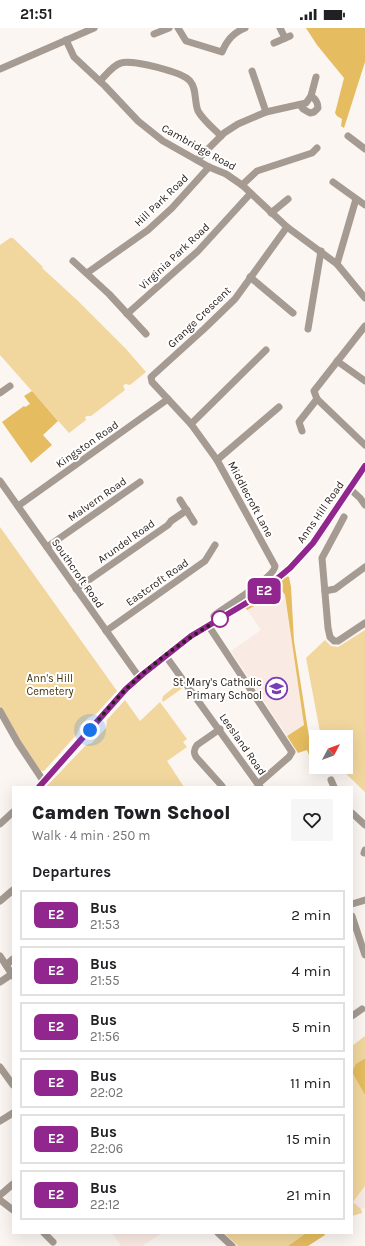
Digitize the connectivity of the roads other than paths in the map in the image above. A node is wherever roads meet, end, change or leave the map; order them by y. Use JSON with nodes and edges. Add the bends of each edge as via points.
{"nodes":[{"id":1,"x":94,"y":28,"type":"edge"},
{"id":2,"x":169,"y":28,"type":"edge"},
{"id":3,"x":178,"y":28,"type":"edge"},
{"id":4,"x":245,"y":28,"type":"edge"},
{"id":5,"x":280,"y":28,"type":"edge"},
{"id":6,"x":154,"y":34,"type":"dead end"},
{"id":7,"x":66,"y":40,"type":"junction"},
{"id":8,"x":274,"y":43,"type":"dead end"},
{"id":9,"x":0,"y":68,"type":"edge"},
{"id":10,"x":252,"y":71,"type":"dead end"},
{"id":11,"x":316,"y":77,"type":"dead end"},
{"id":12,"x":100,"y":81,"type":"junction"},
{"id":13,"x":311,"y":96,"type":"junction"},
{"id":14,"x":300,"y":105,"type":"junction"},
{"id":15,"x":266,"y":112,"type":"junction"},
{"id":16,"x":221,"y":136,"type":"junction"},
{"id":17,"x":348,"y":136,"type":"dead end"},
{"id":18,"x":365,"y":149,"type":"edge"},
{"id":19,"x":315,"y":153,"type":"dead end"},
{"id":20,"x":197,"y":160,"type":"junction"},
{"id":21,"x":209,"y":167,"type":"junction"},
{"id":22,"x":333,"y":182,"type":"dead end"},
{"id":23,"x":242,"y":184,"type":"junction"},
{"id":24,"x":250,"y":194,"type":"junction"},
{"id":25,"x":288,"y":199,"type":"dead end"},
{"id":26,"x":356,"y":199,"type":"junction"},
{"id":27,"x":365,"y":205,"type":"edge"},
{"id":28,"x":271,"y":213,"type":"junction"},
{"id":29,"x":287,"y":227,"type":"junction"},
{"id":30,"x":321,"y":251,"type":"junction"},
{"id":31,"x":73,"y":261,"type":"dead end"},
{"id":32,"x":337,"y":264,"type":"junction"},
{"id":33,"x":87,"y":273,"type":"junction"},
{"id":34,"x":250,"y":277,"type":"junction"},
{"id":35,"x":365,"y":298,"type":"edge"},
{"id":36,"x":127,"y":314,"type":"junction"},
{"id":37,"x":293,"y":314,"type":"dead end"},
{"id":38,"x":365,"y":326,"type":"edge"},
{"id":39,"x":308,"y":329,"type":"dead end"},
{"id":40,"x":146,"y":334,"type":"dead end"},
{"id":41,"x":266,"y":350,"type":"dead end"},
{"id":42,"x":337,"y":361,"type":"junction"},
{"id":43,"x":150,"y":379,"type":"joint"},
{"id":44,"x":365,"y":381,"type":"edge"},
{"id":45,"x":10,"y":386,"type":"dead end"},
{"id":46,"x":0,"y":393,"type":"edge"},
{"id":47,"x":168,"y":399,"type":"junction"},
{"id":48,"x":317,"y":399,"type":"junction"},
{"id":49,"x":279,"y":407,"type":"dead end"},
{"id":50,"x":191,"y":424,"type":"junction"},
{"id":51,"x":302,"y":431,"type":"dead end"},
{"id":52,"x":365,"y":445,"type":"edge"},
{"id":53,"x":217,"y":460,"type":"junction"},
{"id":54,"x":365,"y":466,"type":"edge"},
{"id":55,"x":0,"y":480,"type":"edge"},
{"id":56,"x":140,"y":482,"type":"dead end"},
{"id":57,"x":350,"y":488,"type":"junction"},
{"id":58,"x":180,"y":500,"type":"dead end"},
{"id":59,"x":365,"y":505,"type":"edge"},
{"id":60,"x":18,"y":506,"type":"junction"},
{"id":61,"x":187,"y":510,"type":"junction"},
{"id":62,"x":344,"y":517,"type":"dead end"},
{"id":63,"x":194,"y":522,"type":"dead end"},
{"id":64,"x":215,"y":545,"type":"dead end"},
{"id":65,"x":47,"y":547,"type":"junction"},
{"id":66,"x":365,"y":567,"type":"edge"},
{"id":67,"x":76,"y":589,"type":"junction"},
{"id":68,"x":325,"y":591,"type":"junction"},
{"id":69,"x":216,"y":621,"type":"junction"},
{"id":70,"x":365,"y":623,"type":"edge"},
{"id":71,"x":208,"y":625,"type":"junction"},
{"id":72,"x":106,"y":631,"type":"junction"},
{"id":73,"x":165,"y":655,"type":"junction"},
{"id":74,"x":139,"y":677,"type":"junction"},
{"id":75,"x":0,"y":711,"type":"edge"},
{"id":76,"x":220,"y":729,"type":"junction"},
{"id":77,"x":41,"y":785,"type":"edge"},
{"id":78,"x":218,"y":785,"type":"edge"},
{"id":79,"x":259,"y":786,"type":"edge"},
{"id":80,"x":12,"y":813,"type":"edge"},
{"id":81,"x":353,"y":814,"type":"edge"},
{"id":82,"x":1,"y":821,"type":"edge"},
{"id":83,"x":365,"y":825,"type":"edge"},
{"id":84,"x":12,"y":891,"type":"edge"},
{"id":85,"x":365,"y":900,"type":"edge"},
{"id":86,"x":0,"y":901,"type":"edge"},
{"id":87,"x":353,"y":904,"type":"edge"},
{"id":88,"x":353,"y":919,"type":"edge"},
{"id":89,"x":365,"y":955,"type":"edge"},
{"id":90,"x":0,"y":956,"type":"edge"},
{"id":91,"x":12,"y":960,"type":"edge"},
{"id":92,"x":6,"y":965,"type":"junction"},
{"id":93,"x":12,"y":975,"type":"edge"},
{"id":94,"x":0,"y":982,"type":"edge"},
{"id":95,"x":362,"y":1009,"type":"dead end"},
{"id":96,"x":353,"y":1015,"type":"edge"},
{"id":97,"x":0,"y":1067,"type":"edge"},
{"id":98,"x":12,"y":1084,"type":"edge"},
{"id":99,"x":12,"y":1114,"type":"edge"},
{"id":100,"x":0,"y":1122,"type":"edge"},
{"id":101,"x":12,"y":1185,"type":"edge"},
{"id":102,"x":0,"y":1195,"type":"edge"},
{"id":103,"x":0,"y":1200,"type":"edge"},
{"id":104,"x":12,"y":1209,"type":"edge"},
{"id":105,"x":45,"y":1234,"type":"edge"},
{"id":106,"x":219,"y":1234,"type":"edge"},
{"id":107,"x":53,"y":1242,"type":"dead end"},
{"id":108,"x":232,"y":1246,"type":"edge"}],
"edges":[{"from":1,"to":7,"type":"street"},
{"from":2,"to":6,"type":"street"},
{"from":3,"to":4,"type":"street","via":[[186,41],[221,54],[232,36]]},
{"from":5,"to":8,"type":"street","via":[[287,37]]},
{"from":7,"to":9,"type":"street"},
{"from":7,"to":12,"type":"street","name":"Cambridge Road","via":[[73,56]]},
{"from":10,"to":15,"type":"street"},
{"from":11,"to":13,"type":"street"},
{"from":12,"to":16,"type":"street","via":[[118,64],[124,62],[180,74],[192,83],[199,111]]},
{"from":12,"to":20,"type":"street","name":"Cambridge Road","via":[[148,130]]},
{"from":13,"to":14,"type":"street","via":[[306,103]]},
{"from":13,"to":14,"type":"street","via":[[318,104],[316,111],[310,113]]},
{"from":14,"to":15,"type":"street"},
{"from":15,"to":16,"type":"street","via":[[238,124]]},
{"from":16,"to":20,"type":"street"},
{"from":17,"to":18,"type":"street"},
{"from":19,"to":23,"type":"street","via":[[257,171]]},
{"from":20,"to":21,"type":"street","name":"Cambridge Road"},
{"from":21,"to":23,"type":"street","name":"Cambridge Road"},
{"from":21,"to":33,"type":"street","name":"Hill Park Road","via":[[148,230]]},
{"from":22,"to":26,"type":"street"},
{"from":23,"to":24,"type":"street","name":"Cambridge Road"},
{"from":24,"to":28,"type":"street","name":"Cambridge Road"},
{"from":24,"to":36,"type":"street","name":"Virginia Park Road","via":[[198,251]]},
{"from":25,"to":28,"type":"street"},
{"from":26,"to":27,"type":"street"},
{"from":26,"to":32,"type":"street"},
{"from":28,"to":29,"type":"street","name":"Cambridge Road"},
{"from":29,"to":30,"type":"street","name":"Cambridge Road"},
{"from":29,"to":34,"type":"street","name":"Grange Crescent"},
{"from":30,"to":32,"type":"street","name":"Cambridge Road"},
{"from":30,"to":39,"type":"street"},
{"from":31,"to":33,"type":"street"},
{"from":32,"to":35,"type":"street","name":"Cambridge Road"},
{"from":33,"to":36,"type":"street"},
{"from":34,"to":37,"type":"street"},
{"from":34,"to":43,"type":"street","name":"Grange Crescent","via":[[231,303]]},
{"from":36,"to":40,"type":"street"},
{"from":38,"to":42,"type":"street"},
{"from":41,"to":50,"type":"street"},
{"from":42,"to":44,"type":"street"},
{"from":42,"to":48,"type":"street","via":[[314,391]]},
{"from":43,"to":47,"type":"street","name":"Middlecroft Lane"},
{"from":45,"to":46,"type":"street"},
{"from":47,"to":50,"type":"street","name":"Middlecroft Lane"},
{"from":47,"to":60,"type":"street","name":"Kingston Road"},
{"from":48,"to":51,"type":"street","via":[[298,422]]},
{"from":48,"to":52,"type":"street"},
{"from":49,"to":53,"type":"street"},
{"from":50,"to":53,"type":"street","name":"Middlecroft Lane"},
{"from":53,"to":69,"type":"street","name":"Middlecroft Lane","via":[[276,567],[252,589],[216,614]]},
{"from":54,"to":57,"type":"street","name":"Anns Hill Road"},
{"from":55,"to":60,"type":"street","name":"Southcroft Road"},
{"from":56,"to":65,"type":"street","name":"Malvern Road"},
{"from":57,"to":59,"type":"street"},
{"from":57,"to":69,"type":"street","name":"Anns Hill Road","via":[[321,533],[301,557],[243,606]]},
{"from":58,"to":61,"type":"street"},
{"from":60,"to":65,"type":"street","name":"Southcroft Road"},
{"from":61,"to":63,"type":"street"},
{"from":61,"to":67,"type":"street","name":"Arundel Road"},
{"from":62,"to":68,"type":"street","via":[[322,558]]},
{"from":64,"to":72,"type":"street","name":"Eastcroft Road","via":[[205,561]]},
{"from":65,"to":67,"type":"street","name":"Southcroft Road"},
{"from":66,"to":68,"type":"street","via":[[335,589]]},
{"from":67,"to":72,"type":"street","name":"Southcroft Road"},
{"from":68,"to":70,"type":"street","via":[[329,634],[332,640],[343,639]]},
{"from":69,"to":71,"type":"street","name":"Anns Hill Road"},
{"from":71,"to":73,"type":"street","name":"Anns Hill Road"},
{"from":71,"to":79,"type":"street","via":[[292,752]]},
{"from":72,"to":74,"type":"street","name":"Southcroft Road"},
{"from":73,"to":74,"type":"street","name":"Anns Hill Road"},
{"from":73,"to":76,"type":"street","name":"Leesland Road"},
{"from":74,"to":77,"type":"street","name":"Anns Hill Road"},
{"from":75,"to":77,"type":"street"},
{"from":76,"to":78,"type":"street","via":[[197,745],[194,751]]},
{"from":76,"to":79,"type":"street","name":"Leesland Road"},
{"from":80,"to":82,"type":"street"},
{"from":81,"to":83,"type":"street"},
{"from":84,"to":86,"type":"street"},
{"from":85,"to":87,"type":"street"},
{"from":88,"to":89,"type":"street"},
{"from":90,"to":92,"type":"street"},
{"from":91,"to":92,"type":"street"},
{"from":92,"to":93,"type":"street"},
{"from":93,"to":94,"type":"street"},
{"from":95,"to":96,"type":"street"},
{"from":97,"to":98,"type":"street"},
{"from":99,"to":100,"type":"street"},
{"from":101,"to":102,"type":"street"},
{"from":103,"to":104,"type":"street"},
{"from":105,"to":107,"type":"street"},
{"from":106,"to":108,"type":"street"}]}
